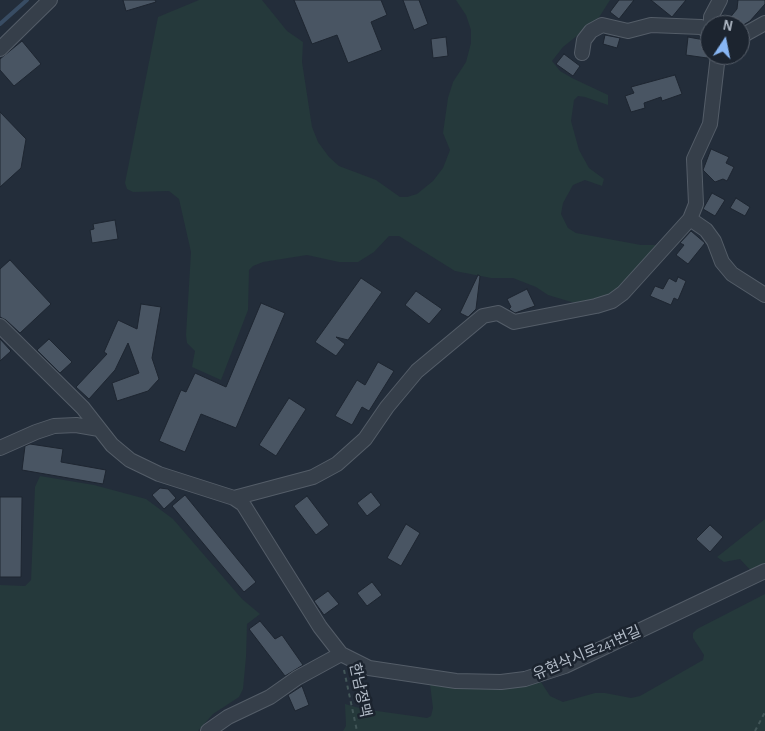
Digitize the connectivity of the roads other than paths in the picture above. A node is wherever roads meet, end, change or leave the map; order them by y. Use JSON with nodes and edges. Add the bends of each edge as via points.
{"nodes":[{"id":1,"x":50,"y":0,"type":"edge"},
{"id":2,"x":720,"y":0,"type":"edge"},
{"id":3,"x":712,"y":15,"type":"edge"},
{"id":4,"x":765,"y":23,"type":"edge"},
{"id":5,"x":700,"y":27,"type":"edge"},
{"id":6,"x":750,"y":31,"type":"edge"},
{"id":7,"x":0,"y":49,"type":"edge"},
{"id":8,"x":582,"y":53,"type":"dead end"},
{"id":9,"x":717,"y":65,"type":"edge"},
{"id":10,"x":690,"y":219,"type":"junction"},
{"id":11,"x":765,"y":295,"type":"edge"},
{"id":12,"x":0,"y":326,"type":"edge"},
{"id":13,"x":99,"y":429,"type":"junction"},
{"id":14,"x":0,"y":448,"type":"edge"},
{"id":15,"x":234,"y":498,"type":"junction"},
{"id":16,"x":765,"y":571,"type":"edge"},
{"id":17,"x":341,"y":654,"type":"junction"},
{"id":18,"x":208,"y":731,"type":"edge"}],
"edges":[{"from":1,"to":7,"type":"lane"},
{"from":2,"to":3,"type":"lane"},
{"from":4,"to":6,"type":"lane"},
{"from":5,"to":8,"type":"lane","via":[[651,25],[628,31],[602,25],[587,35]]},
{"from":9,"to":10,"type":"lane","via":[[710,124],[694,159],[696,204]]},
{"from":10,"to":11,"type":"lane","via":[[710,236],[722,262],[732,274]]},
{"from":10,"to":15,"type":"lane","via":[[634,283],[612,301],[514,322],[498,313],[483,316],[417,371],[366,439],[337,464],[313,477]]},
{"from":12,"to":13,"type":"lane","name":"유현삭시로241번길","via":[[83,408]]},
{"from":13,"to":14,"type":"lane","via":[[54,426]]},
{"from":13,"to":15,"type":"lane","name":"유현삭시로241번길","via":[[130,460],[159,474]]},
{"from":15,"to":17,"type":"lane","name":"유현삭시로241번길","via":[[243,504],[320,627]]},
{"from":16,"to":17,"type":"lane","name":"유현삭시로241번길","via":[[565,666],[525,679],[501,682],[410,676],[369,668]]},
{"from":17,"to":18,"type":"lane"}]}
